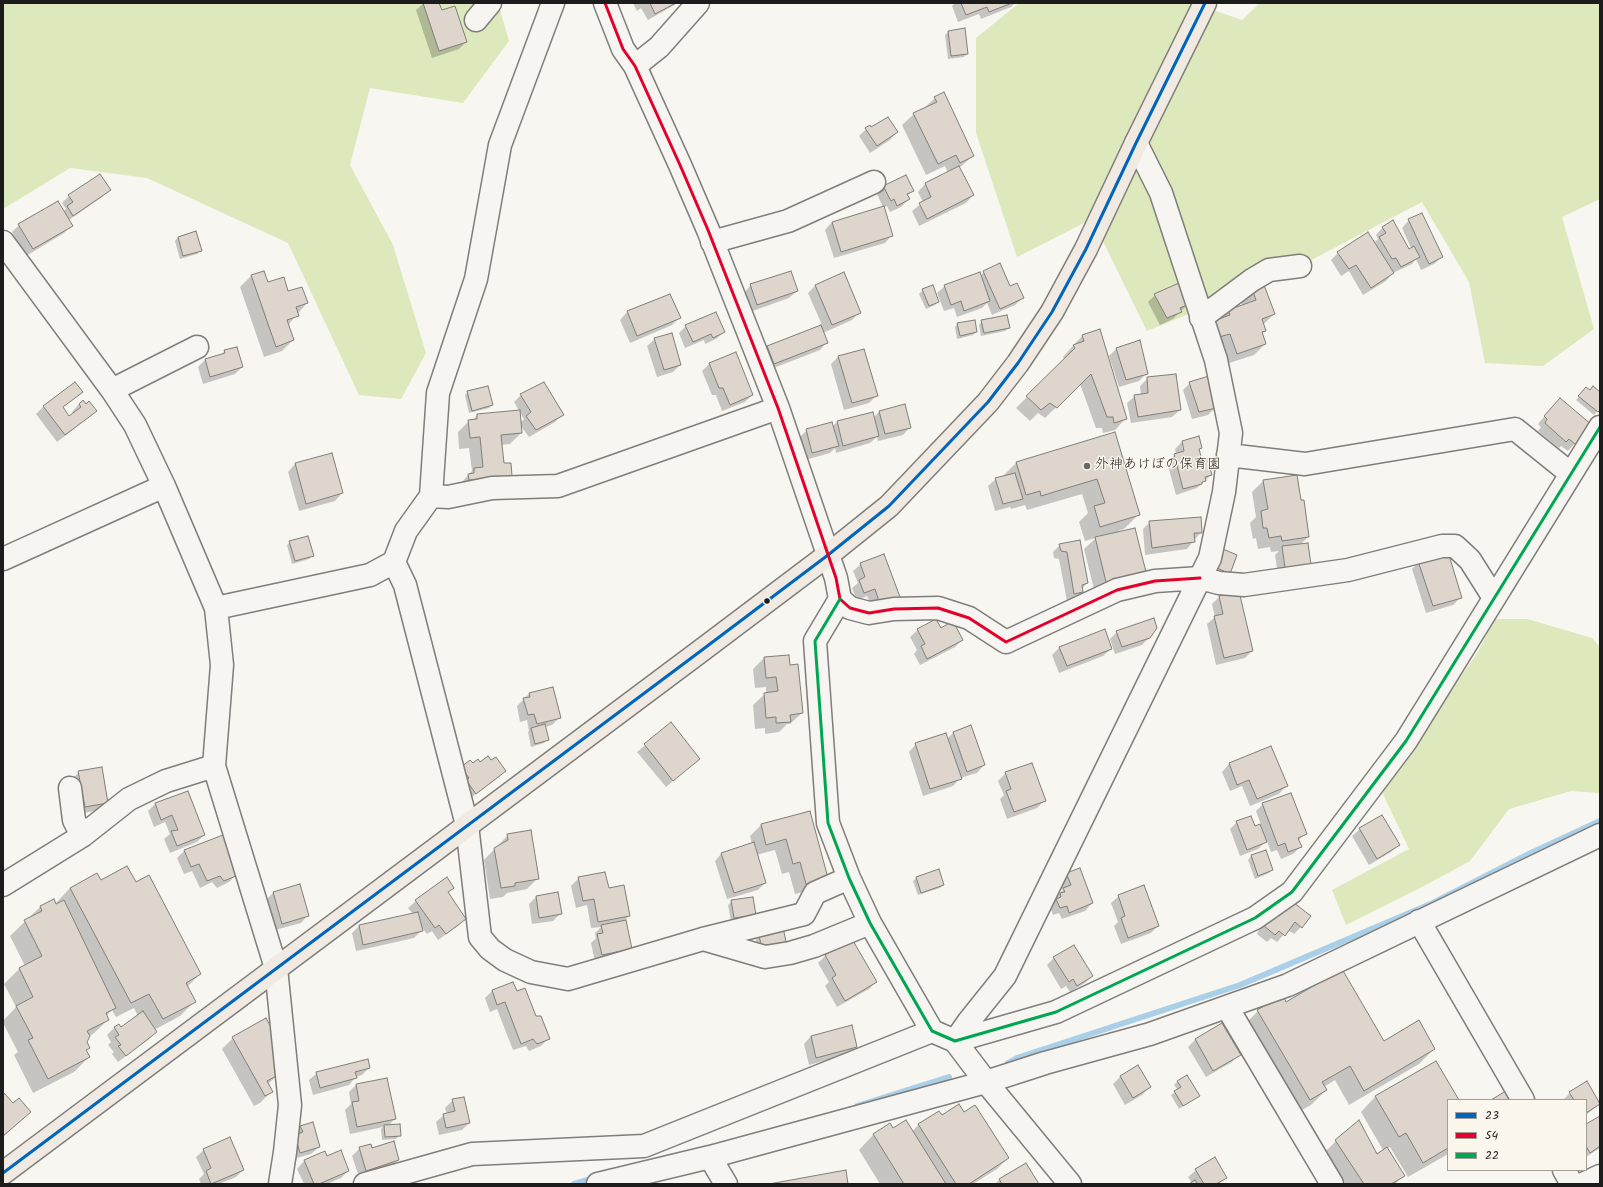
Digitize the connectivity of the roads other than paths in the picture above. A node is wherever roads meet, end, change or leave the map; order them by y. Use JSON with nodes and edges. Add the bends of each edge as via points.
{"nodes":[{"id":1,"x":490,"y":3,"type":"edge"},
{"id":2,"x":553,"y":3,"type":"edge"},
{"id":3,"x":605,"y":3,"type":"edge"},
{"id":4,"x":698,"y":3,"type":"edge"},
{"id":5,"x":1205,"y":3,"type":"edge"},
{"id":6,"x":476,"y":20,"type":"dead end"},
{"id":7,"x":635,"y":66,"type":"junction"},
{"id":8,"x":1136,"y":143,"type":"junction"},
{"id":9,"x":874,"y":182,"type":"dead end"},
{"id":10,"x":3,"y":242,"type":"edge"},
{"id":11,"x":712,"y":242,"type":"junction"},
{"id":12,"x":1300,"y":266,"type":"dead end"},
{"id":13,"x":1201,"y":318,"type":"junction"},
{"id":14,"x":197,"y":347,"type":"dead end"},
{"id":15,"x":112,"y":390,"type":"junction"},
{"id":16,"x":778,"y":408,"type":"junction"},
{"id":17,"x":1600,"y":426,"type":"edge"},
{"id":18,"x":1228,"y":455,"type":"junction"},
{"id":19,"x":1571,"y":474,"type":"junction"},
{"id":20,"x":164,"y":486,"type":"junction"},
{"id":21,"x":431,"y":496,"type":"junction"},
{"id":22,"x":828,"y":555,"type":"junction"},
{"id":23,"x":3,"y":558,"type":"edge"},
{"id":24,"x":394,"y":562,"type":"junction"},
{"id":25,"x":1200,"y":578,"type":"junction"},
{"id":26,"x":1494,"y":598,"type":"junction"},
{"id":27,"x":840,"y":599,"type":"junction"},
{"id":28,"x":216,"y":608,"type":"junction"},
{"id":29,"x":214,"y":766,"type":"junction"},
{"id":30,"x":70,"y":788,"type":"dead end"},
{"id":31,"x":467,"y":825,"type":"junction"},
{"id":32,"x":82,"y":836,"type":"junction"},
{"id":33,"x":1598,"y":839,"type":"edge"},
{"id":34,"x":849,"y":878,"type":"junction"},
{"id":35,"x":3,"y":884,"type":"edge"},
{"id":36,"x":1420,"y":922,"type":"junction"},
{"id":37,"x":870,"y":923,"type":"junction"},
{"id":38,"x":703,"y":939,"type":"junction"},
{"id":39,"x":276,"y":968,"type":"junction"},
{"id":40,"x":1227,"y":1007,"type":"junction"},
{"id":41,"x":932,"y":1031,"type":"junction"},
{"id":42,"x":955,"y":1041,"type":"junction"},
{"id":43,"x":986,"y":1082,"type":"junction"},
{"id":44,"x":1522,"y":1099,"type":"edge"},
{"id":45,"x":710,"y":1157,"type":"junction"},
{"id":46,"x":1565,"y":1171,"type":"edge"},
{"id":47,"x":3,"y":1173,"type":"edge"},
{"id":48,"x":1600,"y":1176,"type":"edge"},
{"id":49,"x":280,"y":1184,"type":"edge"},
{"id":50,"x":365,"y":1184,"type":"edge"},
{"id":51,"x":598,"y":1184,"type":"edge"},
{"id":52,"x":726,"y":1184,"type":"edge"},
{"id":53,"x":1070,"y":1184,"type":"edge"},
{"id":54,"x":1332,"y":1184,"type":"edge"},
{"id":55,"x":1572,"y":1184,"type":"edge"},
{"id":56,"x":1583,"y":1184,"type":"edge"}],
"edges":[{"from":1,"to":6,"type":"street"},
{"from":2,"to":21,"type":"street","via":[[500,145],[476,279],[438,393]]},
{"from":3,"to":7,"type":"street","via":[[623,49]]},
{"from":4,"to":7,"type":"street","via":[[659,47]]},
{"from":5,"to":8,"type":"main road"},
{"from":7,"to":11,"type":"street"},
{"from":8,"to":13,"type":"street","via":[[1161,192]]},
{"from":8,"to":22,"type":"main road","via":[[1086,249],[1052,312],[1018,363],[988,402],[889,506]]},
{"from":9,"to":11,"type":"street","via":[[788,221]]},
{"from":10,"to":15,"type":"street"},
{"from":11,"to":16,"type":"street"},
{"from":12,"to":13,"type":"street","via":[[1269,270]]},
{"from":13,"to":18,"type":"street","via":[[1216,360],[1231,433]]},
{"from":14,"to":15,"type":"street"},
{"from":15,"to":20,"type":"street","via":[[135,425]]},
{"from":16,"to":21,"type":"street","via":[[558,486],[492,488],[448,497]]},
{"from":16,"to":22,"type":"street"},
{"from":17,"to":19,"type":"street"},
{"from":18,"to":19,"type":"street","via":[[1305,464],[1515,429]]},
{"from":18,"to":25,"type":"street","via":[[1224,492],[1210,558]]},
{"from":19,"to":26,"type":"street"},
{"from":20,"to":23,"type":"street"},
{"from":20,"to":28,"type":"street"},
{"from":21,"to":24,"type":"street","via":[[406,531]]},
{"from":22,"to":27,"type":"street"},
{"from":22,"to":31,"type":"main road"},
{"from":24,"to":28,"type":"street","via":[[370,575]]},
{"from":24,"to":31,"type":"street","via":[[405,585]]},
{"from":25,"to":26,"type":"street","via":[[1244,585],[1348,570],[1442,546],[1455,546],[1470,560]]},
{"from":25,"to":27,"type":"street","via":[[1155,581],[1117,590],[1006,642],[969,618],[938,608],[894,609],[869,613],[850,608]]},
{"from":25,"to":42,"type":"street","via":[[1005,976]]},
{"from":26,"to":42,"type":"street","via":[[1406,742],[1292,892],[1255,918],[1056,1012]]},
{"from":27,"to":34,"type":"street","via":[[815,641],[828,823]]},
{"from":28,"to":29,"type":"street","via":[[222,665]]},
{"from":29,"to":32,"type":"street","via":[[166,782],[129,799]]},
{"from":29,"to":39,"type":"street"},
{"from":30,"to":32,"type":"street","via":[[74,820]]},
{"from":31,"to":38,"type":"street","via":[[480,937],[490,949],[505,960],[531,972],[568,979]]},
{"from":31,"to":39,"type":"main road"},
{"from":32,"to":35,"type":"street"},
{"from":33,"to":36,"type":"street"},
{"from":34,"to":37,"type":"street"},
{"from":34,"to":38,"type":"street","via":[[816,893],[804,914]]},
{"from":36,"to":40,"type":"street","via":[[1288,985]]},
{"from":36,"to":44,"type":"street"},
{"from":37,"to":38,"type":"street","via":[[814,946],[765,957]]},
{"from":37,"to":41,"type":"street"},
{"from":39,"to":47,"type":"main road"},
{"from":39,"to":49,"type":"street","via":[[290,1104]]},
{"from":40,"to":43,"type":"street","via":[[1150,1034]]},
{"from":40,"to":54,"type":"street"},
{"from":41,"to":42,"type":"street"},
{"from":41,"to":50,"type":"street","via":[[644,1146],[472,1154]]},
{"from":42,"to":43,"type":"street"},
{"from":43,"to":45,"type":"street"},
{"from":43,"to":53,"type":"street"},
{"from":45,"to":51,"type":"street"},
{"from":45,"to":52,"type":"street"},
{"from":46,"to":55,"type":"street"},
{"from":48,"to":56,"type":"street"}]}
